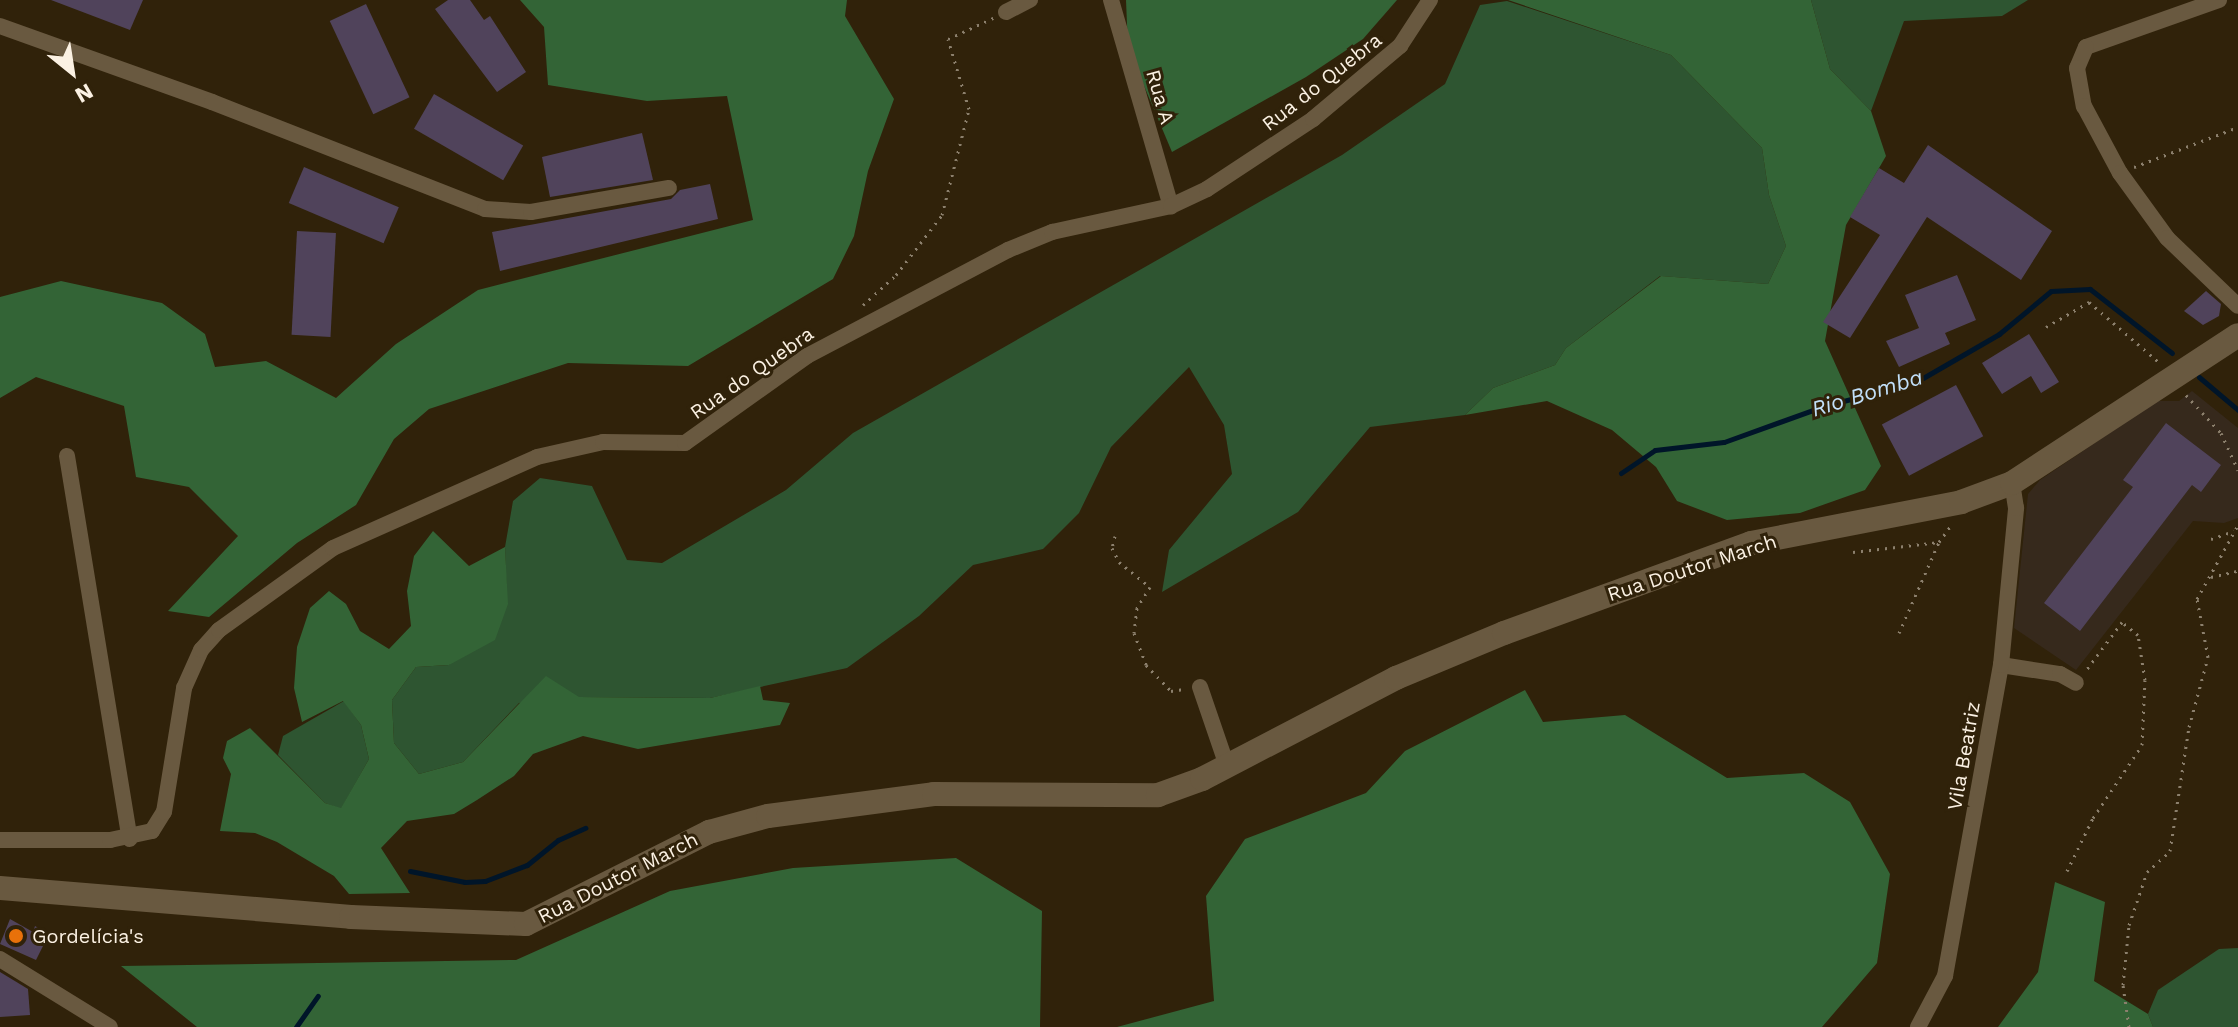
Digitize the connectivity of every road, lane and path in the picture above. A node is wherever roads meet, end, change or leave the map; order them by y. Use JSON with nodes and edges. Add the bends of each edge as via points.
{"nodes":[{"id":1,"x":1111,"y":0,"type":"edge"},
{"id":2,"x":1430,"y":0,"type":"edge"},
{"id":3,"x":2219,"y":0,"type":"edge"},
{"id":4,"x":1025,"y":1,"type":"edge"},
{"id":5,"x":1006,"y":12,"type":"joint"},
{"id":6,"x":0,"y":26,"type":"edge"},
{"id":7,"x":2238,"y":127,"type":"edge"},
{"id":8,"x":2120,"y":173,"type":"junction"},
{"id":9,"x":669,"y":188,"type":"dead end"},
{"id":10,"x":1171,"y":206,"type":"junction"},
{"id":11,"x":2238,"y":306,"type":"edge"},
{"id":12,"x":852,"y":316,"type":"dead end"},
{"id":13,"x":2046,"y":327,"type":"dead end"},
{"id":14,"x":2238,"y":335,"type":"edge"},
{"id":15,"x":2174,"y":381,"type":"junction"},
{"id":16,"x":67,"y":456,"type":"dead end"},
{"id":17,"x":2238,"y":470,"type":"edge"},
{"id":18,"x":2012,"y":483,"type":"junction"},
{"id":19,"x":1961,"y":502,"type":"junction"},
{"id":20,"x":2237,"y":528,"type":"edge"},
{"id":21,"x":1115,"y":536,"type":"dead end"},
{"id":22,"x":2211,"y":539,"type":"dead end"},
{"id":23,"x":1939,"y":542,"type":"junction"},
{"id":24,"x":1853,"y":552,"type":"dead end"},
{"id":25,"x":2238,"y":571,"type":"edge"},
{"id":26,"x":2211,"y":577,"type":"junction"},
{"id":27,"x":1899,"y":633,"type":"dead end"},
{"id":28,"x":2001,"y":665,"type":"junction"},
{"id":29,"x":2076,"y":683,"type":"joint"},
{"id":30,"x":1200,"y":687,"type":"joint"},
{"id":31,"x":1227,"y":766,"type":"junction"},
{"id":32,"x":130,"y":839,"type":"junction"},
{"id":33,"x":0,"y":840,"type":"edge"},
{"id":34,"x":2067,"y":871,"type":"dead end"},
{"id":35,"x":0,"y":888,"type":"edge"},
{"id":36,"x":0,"y":959,"type":"edge"},
{"id":37,"x":110,"y":1027,"type":"edge"},
{"id":38,"x":1918,"y":1027,"type":"edge"},
{"id":39,"x":2129,"y":1027,"type":"edge"}],
"edges":[{"from":1,"to":10,"type":"street","name":"Rua A"},
{"from":2,"to":10,"type":"street","name":"Rua do Quebra","via":[[1400,46],[1313,119],[1207,189]]},
{"from":3,"to":8,"type":"street","via":[[2080,51],[2077,68],[2084,106]]},
{"from":4,"to":5,"type":"street"},
{"from":5,"to":12,"type":"path","via":[[948,39],[969,109],[942,215],[896,275]]},
{"from":6,"to":9,"type":"street","via":[[485,209],[531,212]]},
{"from":7,"to":8,"type":"path"},
{"from":8,"to":11,"type":"street","via":[[2167,238]]},
{"from":10,"to":32,"type":"street","name":"Rua do Quebra","via":[[1066,228],[1008,250],[807,356],[685,443],[603,442],[537,457],[333,548],[219,630],[201,650],[184,688],[164,812],[152,831]]},
{"from":13,"to":15,"type":"path","via":[[2089,302]]},
{"from":14,"to":15,"type":"main road","name":"Rua Doutor March"},
{"from":15,"to":17,"type":"path","via":[[2221,433]]},
{"from":15,"to":18,"type":"main road","name":"Rua Doutor March"},
{"from":16,"to":32,"type":"street"},
{"from":18,"to":19,"type":"main road","name":"Rua Doutor March"},
{"from":18,"to":28,"type":"street","name":"Vila Beatriz","via":[[2016,508]]},
{"from":19,"to":23,"type":"path"},
{"from":19,"to":31,"type":"main road","name":"Rua Doutor March","via":[[1751,543],[1396,678]]},
{"from":20,"to":22,"type":"path"},
{"from":20,"to":26,"type":"path"},
{"from":21,"to":30,"type":"path","via":[[1112,548],[1119,562],[1150,587],[1137,608],[1134,633],[1146,665],[1171,691]]},
{"from":23,"to":24,"type":"path"},
{"from":23,"to":27,"type":"path"},
{"from":25,"to":26,"type":"path"},
{"from":26,"to":39,"type":"path","via":[[2197,599],[2208,657],[2189,727],[2170,851],[2140,884],[2124,950]]},
{"from":28,"to":29,"type":"street","via":[[2060,674]]},
{"from":28,"to":38,"type":"street","name":"Vila Beatriz","via":[[1945,976]]},
{"from":29,"to":34,"type":"path","via":[[2122,622],[2138,635],[2145,680],[2142,745],[2088,826]]},
{"from":30,"to":31,"type":"street"},
{"from":31,"to":35,"type":"main road","name":"Rua Doutor March","via":[[1182,789],[1136,797],[934,794],[739,822],[526,924],[336,916]]},
{"from":32,"to":33,"type":"street"},
{"from":36,"to":37,"type":"street"}]}
